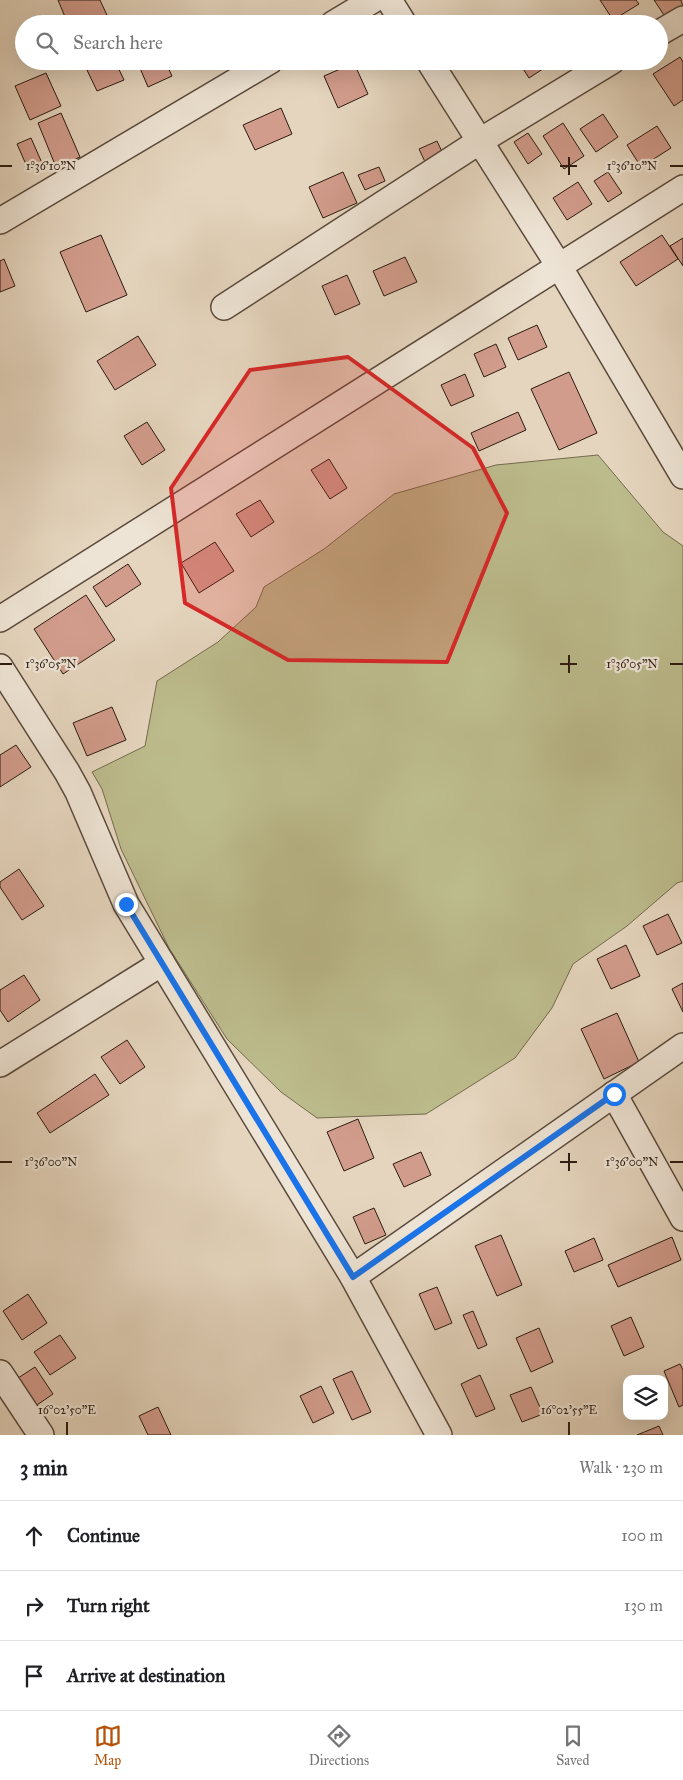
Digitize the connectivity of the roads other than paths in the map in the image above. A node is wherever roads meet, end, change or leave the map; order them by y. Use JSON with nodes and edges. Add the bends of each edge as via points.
{"nodes":[{"id":1,"x":374,"y":0,"type":"edge"},
{"id":2,"x":389,"y":0,"type":"edge"},
{"id":3,"x":348,"y":15,"type":"edge"},
{"id":4,"x":398,"y":15,"type":"edge"},
{"id":5,"x":683,"y":19,"type":"edge"},
{"id":6,"x":668,"y":28,"type":"edge"},
{"id":7,"x":255,"y":70,"type":"edge"},
{"id":8,"x":435,"y":70,"type":"edge"},
{"id":9,"x":597,"y":70,"type":"edge"},
{"id":10,"x":480,"y":141,"type":"junction"},
{"id":11,"x":683,"y":188,"type":"edge"},
{"id":12,"x":0,"y":221,"type":"edge"},
{"id":13,"x":560,"y":266,"type":"junction"},
{"id":14,"x":224,"y":307,"type":"dead end"},
{"id":15,"x":683,"y":476,"type":"edge"},
{"id":16,"x":0,"y":618,"type":"edge"},
{"id":17,"x":0,"y":667,"type":"edge"},
{"id":18,"x":162,"y":963,"type":"junction"},
{"id":19,"x":683,"y":1046,"type":"edge"},
{"id":20,"x":0,"y":1064,"type":"edge"},
{"id":21,"x":614,"y":1094,"type":"junction"},
{"id":22,"x":683,"y":1218,"type":"edge"},
{"id":23,"x":353,"y":1277,"type":"junction"},
{"id":24,"x":0,"y":1373,"type":"edge"},
{"id":25,"x":41,"y":1435,"type":"edge"},
{"id":26,"x":439,"y":1435,"type":"edge"}],
"edges":[{"from":1,"to":3,"type":"street"},
{"from":2,"to":4,"type":"street"},
{"from":5,"to":6,"type":"street"},
{"from":7,"to":12,"type":"street"},
{"from":8,"to":10,"type":"street"},
{"from":9,"to":10,"type":"street"},
{"from":10,"to":13,"type":"street"},
{"from":10,"to":14,"type":"street"},
{"from":11,"to":13,"type":"street"},
{"from":13,"to":15,"type":"street"},
{"from":13,"to":16,"type":"street"},
{"from":17,"to":18,"type":"street","via":[[78,792],[126,904]]},
{"from":18,"to":20,"type":"street"},
{"from":18,"to":23,"type":"street"},
{"from":19,"to":21,"type":"street"},
{"from":21,"to":22,"type":"street"},
{"from":21,"to":23,"type":"street"},
{"from":23,"to":26,"type":"street"},
{"from":24,"to":25,"type":"street"}]}
